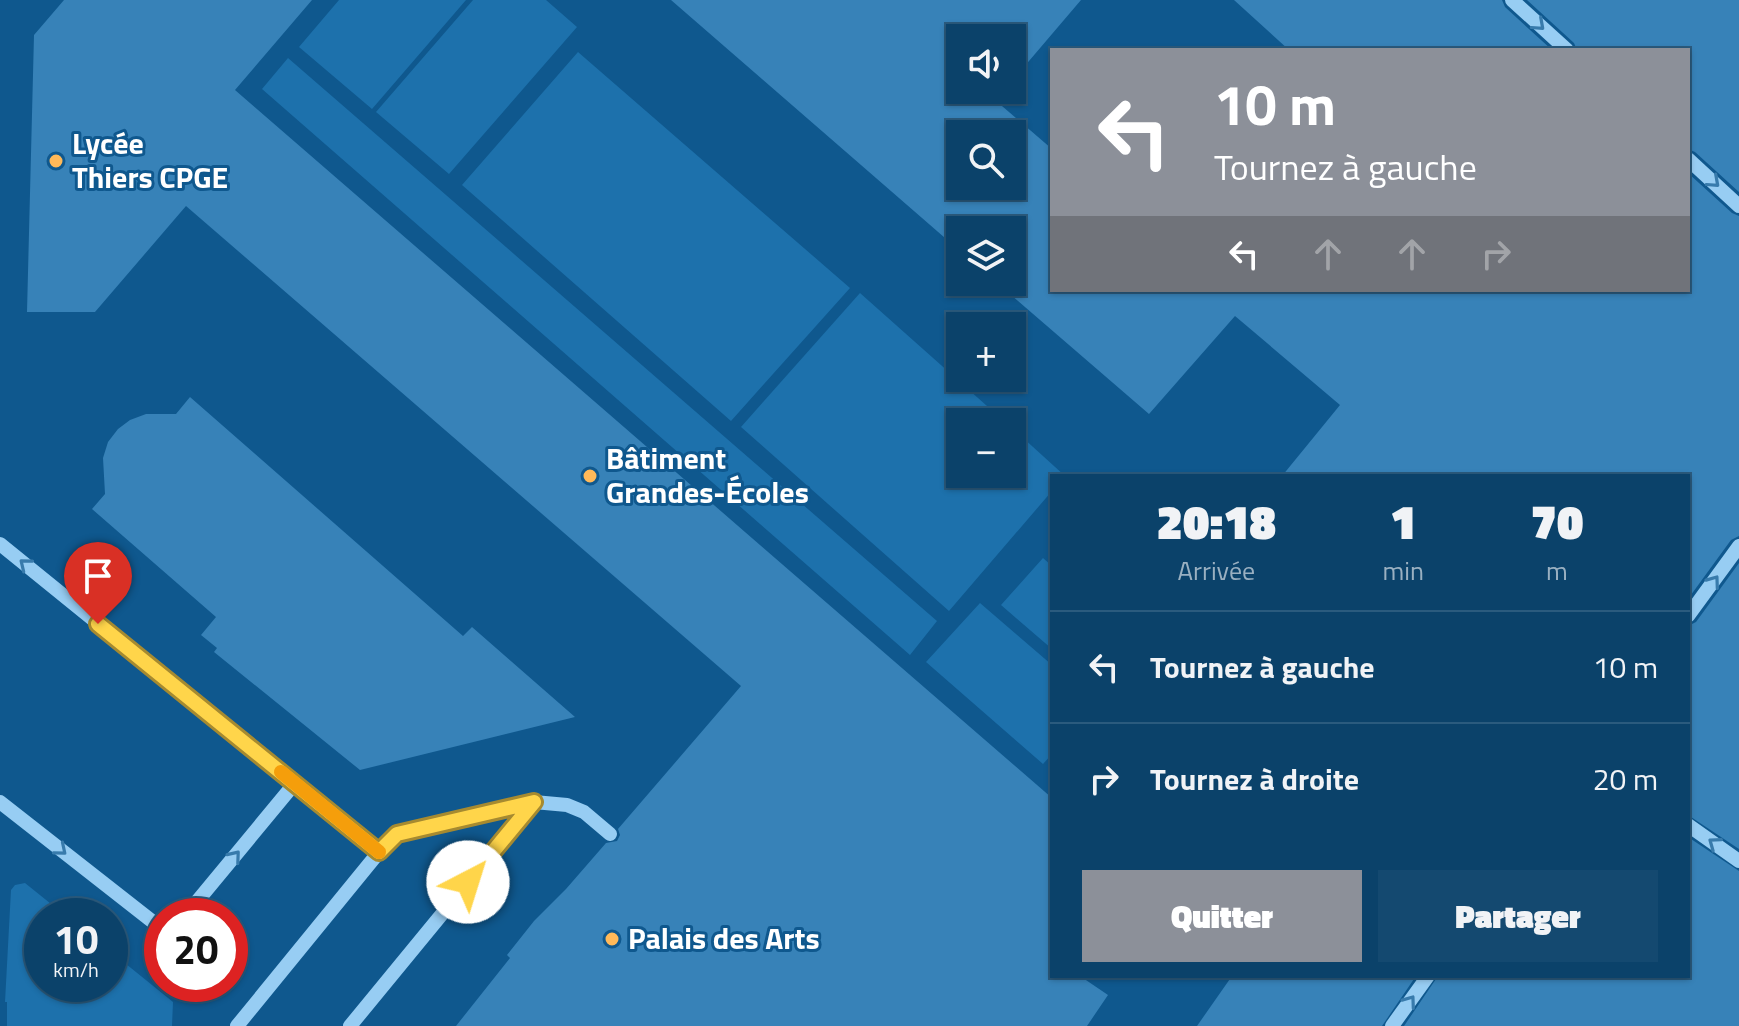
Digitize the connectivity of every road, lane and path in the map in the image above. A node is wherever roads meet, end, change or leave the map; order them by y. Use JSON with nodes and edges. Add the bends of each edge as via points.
{"nodes":[{"id":1,"x":1512,"y":0,"type":"edge"},
{"id":2,"x":1565,"y":48,"type":"edge"},
{"id":3,"x":1690,"y":161,"type":"edge"},
{"id":4,"x":1739,"y":206,"type":"edge"},
{"id":5,"x":0,"y":544,"type":"edge"},
{"id":6,"x":1739,"y":546,"type":"edge"},
{"id":7,"x":1690,"y":613,"type":"edge"},
{"id":8,"x":295,"y":783,"type":"junction"},
{"id":9,"x":0,"y":802,"type":"edge"},
{"id":10,"x":534,"y":802,"type":"junction"},
{"id":11,"x":1690,"y":826,"type":"edge"},
{"id":12,"x":610,"y":834,"type":"dead end"},
{"id":13,"x":379,"y":852,"type":"junction"},
{"id":14,"x":1739,"y":861,"type":"edge"},
{"id":15,"x":200,"y":898,"type":"edge"},
{"id":16,"x":144,"y":915,"type":"edge"},
{"id":17,"x":1427,"y":978,"type":"edge"},
{"id":18,"x":237,"y":1026,"type":"edge"},
{"id":19,"x":350,"y":1026,"type":"edge"},
{"id":20,"x":1392,"y":1026,"type":"edge"}],
"edges":[{"from":1,"to":2,"type":"street","one_way":true},
{"from":3,"to":4,"type":"street","one_way":true},
{"from":8,"to":5,"type":"street","one_way":true},
{"from":7,"to":6,"type":"street","one_way":true},
{"from":8,"to":13,"type":"street"},
{"from":15,"to":8,"type":"street","one_way":true},
{"from":9,"to":16,"type":"street","one_way":true},
{"from":10,"to":12,"type":"street","via":[[584,812]]},
{"from":10,"to":13,"type":"street","via":[[397,834]]},
{"from":10,"to":19,"type":"street"},
{"from":14,"to":11,"type":"street","one_way":true},
{"from":13,"to":18,"type":"street"},
{"from":20,"to":17,"type":"street","one_way":true}]}
